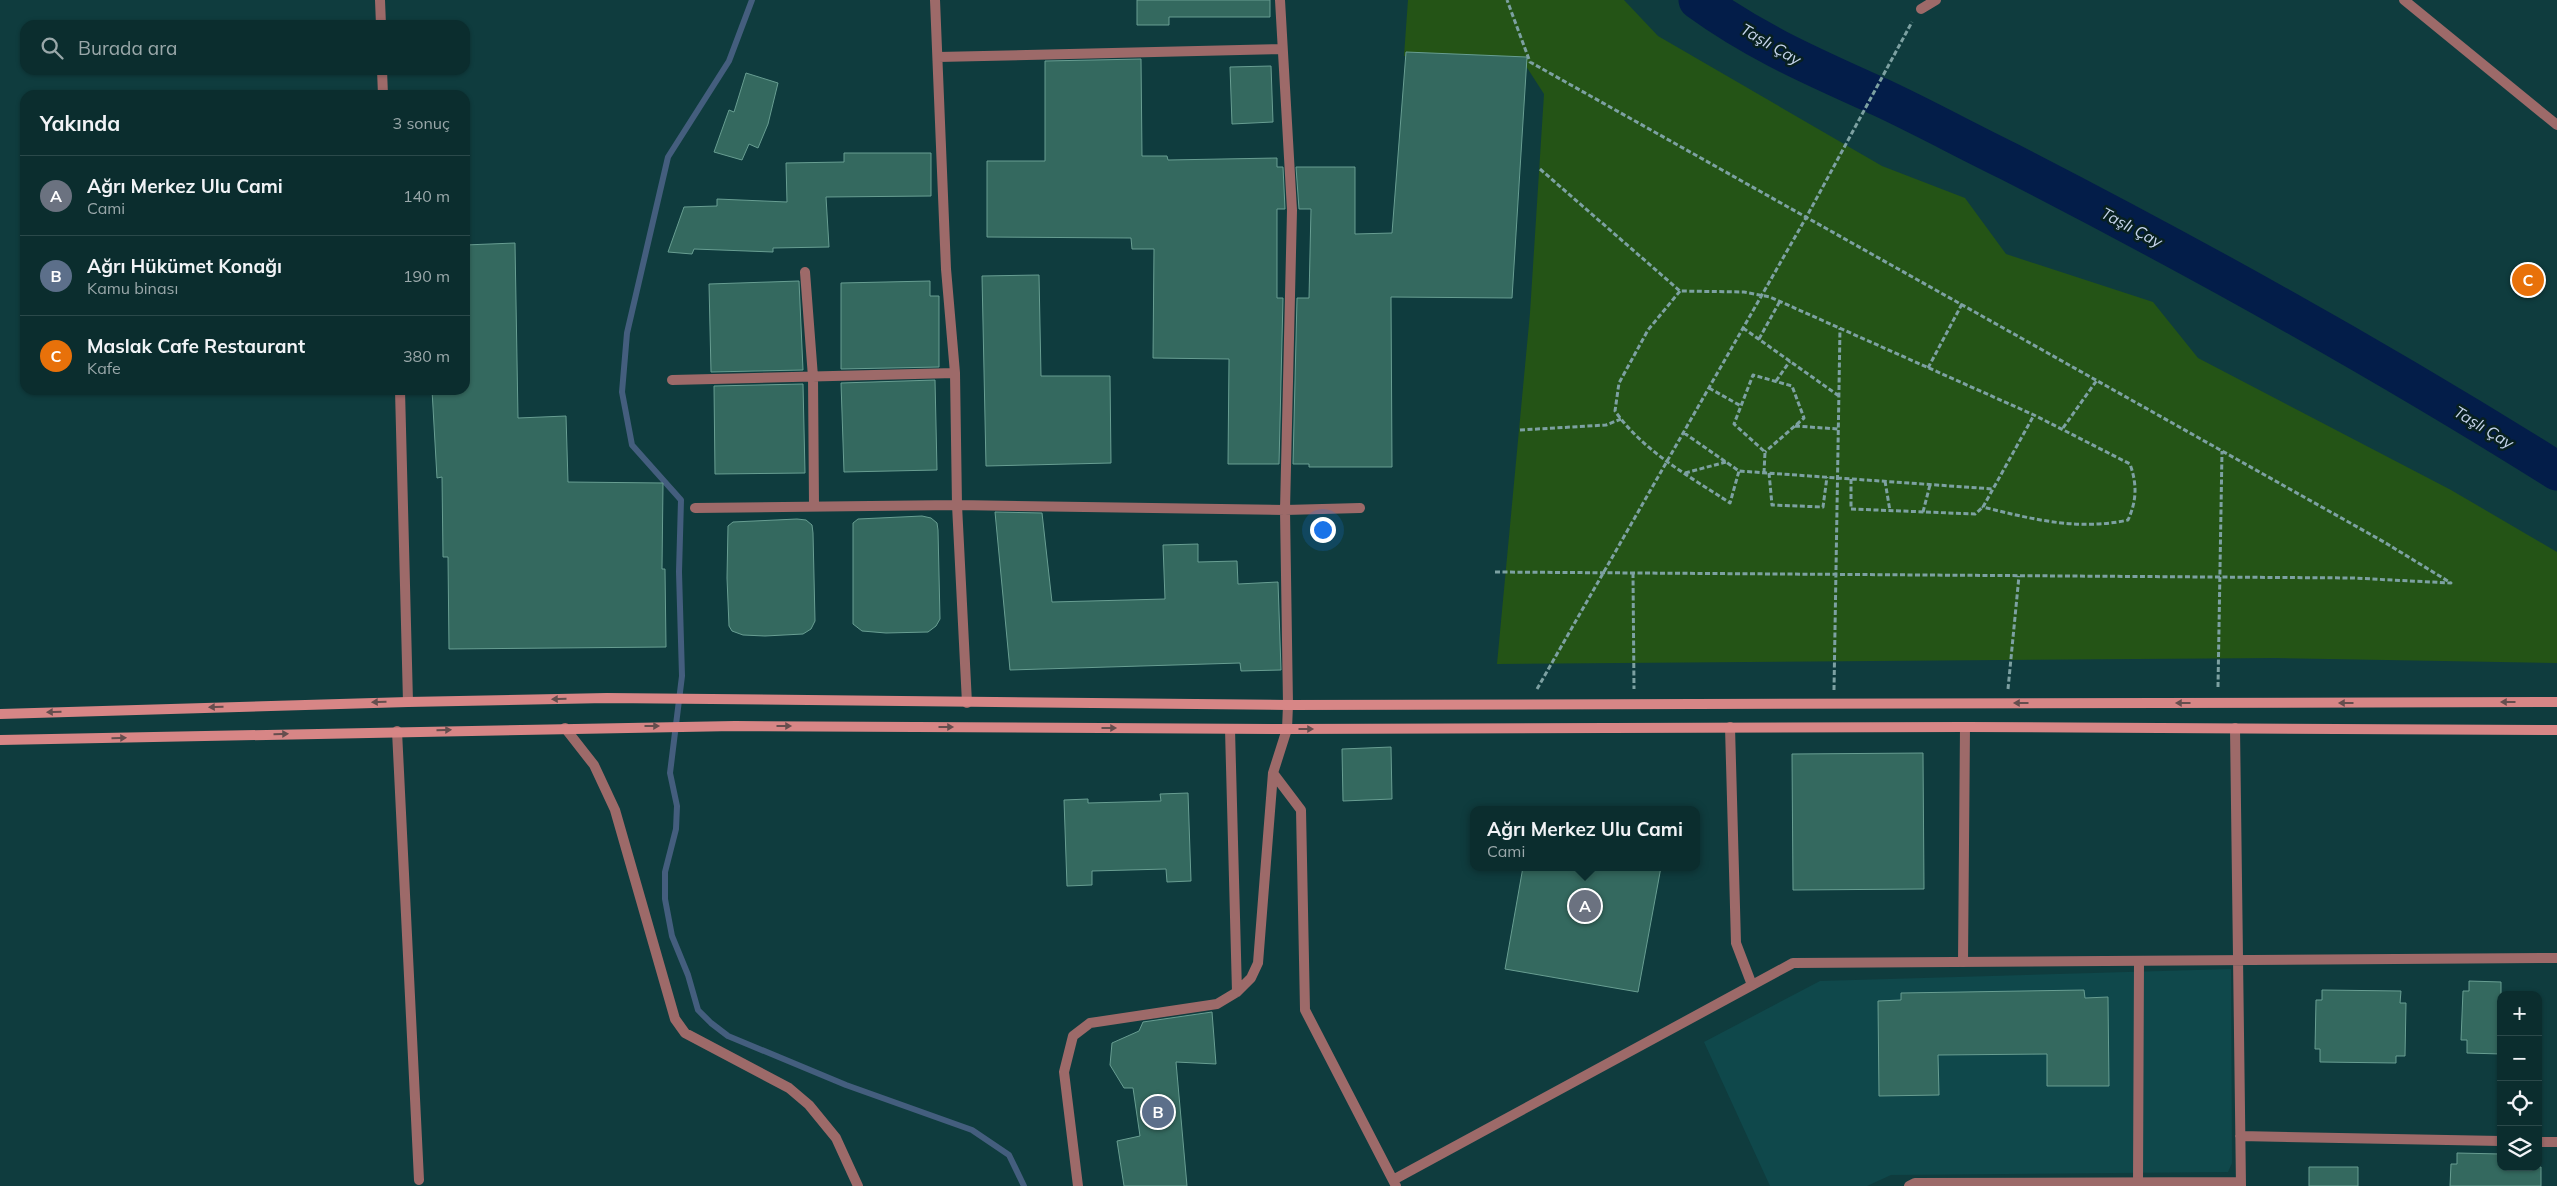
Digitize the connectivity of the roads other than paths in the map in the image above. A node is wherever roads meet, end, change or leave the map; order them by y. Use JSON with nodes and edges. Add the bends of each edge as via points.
{"nodes":[{"id":1,"x":380,"y":0,"type":"edge"},
{"id":2,"x":935,"y":0,"type":"edge"},
{"id":3,"x":1280,"y":0,"type":"edge"},
{"id":4,"x":1936,"y":0,"type":"edge"},
{"id":5,"x":2404,"y":0,"type":"edge"},
{"id":6,"x":1921,"y":9,"type":"dead end"},
{"id":7,"x":380,"y":20,"type":"edge"},
{"id":8,"x":1282,"y":49,"type":"junction"},
{"id":9,"x":938,"y":57,"type":"junction"},
{"id":10,"x":382,"y":75,"type":"edge"},
{"id":11,"x":383,"y":90,"type":"edge"},
{"id":12,"x":2557,"y":125,"type":"edge"},
{"id":13,"x":805,"y":272,"type":"dead end"},
{"id":14,"x":955,"y":373,"type":"junction"},
{"id":15,"x":813,"y":377,"type":"junction"},
{"id":16,"x":672,"y":380,"type":"dead end"},
{"id":17,"x":400,"y":395,"type":"edge"},
{"id":18,"x":957,"y":505,"type":"junction"},
{"id":19,"x":814,"y":506,"type":"junction"},
{"id":20,"x":695,"y":508,"type":"dead end"},
{"id":21,"x":1360,"y":508,"type":"dead end"},
{"id":22,"x":1285,"y":510,"type":"junction"},
{"id":23,"x":408,"y":702,"type":"junction"},
{"id":24,"x":2557,"y":702,"type":"edge"},
{"id":25,"x":967,"y":703,"type":"junction"},
{"id":26,"x":1288,"y":705,"type":"junction"},
{"id":27,"x":0,"y":714,"type":"edge"},
{"id":28,"x":1730,"y":727,"type":"junction"},
{"id":29,"x":1965,"y":727,"type":"junction"},
{"id":30,"x":565,"y":728,"type":"junction"},
{"id":31,"x":2235,"y":728,"type":"junction"},
{"id":32,"x":1230,"y":729,"type":"junction"},
{"id":33,"x":1287,"y":729,"type":"junction"},
{"id":34,"x":2557,"y":730,"type":"edge"},
{"id":35,"x":397,"y":731,"type":"junction"},
{"id":36,"x":0,"y":740,"type":"edge"},
{"id":37,"x":1273,"y":773,"type":"junction"},
{"id":38,"x":2557,"y":958,"type":"edge"},
{"id":39,"x":2239,"y":960,"type":"junction"},
{"id":40,"x":2139,"y":961,"type":"junction"},
{"id":41,"x":1963,"y":962,"type":"junction"},
{"id":42,"x":1752,"y":985,"type":"junction"},
{"id":43,"x":1237,"y":992,"type":"junction"},
{"id":44,"x":2240,"y":1136,"type":"junction"},
{"id":45,"x":2497,"y":1141,"type":"edge"},
{"id":46,"x":2542,"y":1142,"type":"edge"},
{"id":47,"x":2557,"y":1142,"type":"edge"},
{"id":48,"x":419,"y":1180,"type":"dead end"},
{"id":49,"x":2138,"y":1182,"type":"junction"},
{"id":50,"x":1394,"y":1183,"type":"edge"},
{"id":51,"x":2027,"y":1184,"type":"edge"},
{"id":52,"x":2187,"y":1184,"type":"edge"},
{"id":53,"x":2241,"y":1184,"type":"edge"},
{"id":54,"x":858,"y":1186,"type":"edge"},
{"id":55,"x":1078,"y":1186,"type":"edge"},
{"id":56,"x":1909,"y":1186,"type":"edge"}],
"edges":[{"from":1,"to":7,"type":"street"},
{"from":2,"to":9,"type":"street"},
{"from":3,"to":8,"type":"street"},
{"from":4,"to":6,"type":"street"},
{"from":5,"to":12,"type":"street"},
{"from":8,"to":9,"type":"street"},
{"from":8,"to":22,"type":"street","via":[[1292,210]]},
{"from":9,"to":14,"type":"street","via":[[946,269]]},
{"from":10,"to":11,"type":"street"},
{"from":13,"to":15,"type":"street"},
{"from":14,"to":15,"type":"street"},
{"from":14,"to":18,"type":"street"},
{"from":15,"to":16,"type":"street"},
{"from":15,"to":19,"type":"street"},
{"from":17,"to":23,"type":"street"},
{"from":18,"to":19,"type":"street"},
{"from":18,"to":22,"type":"street"},
{"from":18,"to":25,"type":"street"},
{"from":19,"to":20,"type":"street"},
{"from":21,"to":22,"type":"street"},
{"from":22,"to":26,"type":"street"},
{"from":25,"to":23,"type":"main road","one_way":true,"via":[[607,698]]},
{"from":23,"to":27,"type":"main road","one_way":true},
{"from":24,"to":26,"type":"main road","one_way":true},
{"from":25,"to":26,"type":"main road"},
{"from":26,"to":33,"type":"street"},
{"from":28,"to":29,"type":"main road"},
{"from":33,"to":28,"type":"main road","one_way":true},
{"from":28,"to":42,"type":"street","via":[[1736,943]]},
{"from":29,"to":31,"type":"main road"},
{"from":29,"to":41,"type":"street"},
{"from":30,"to":32,"type":"main road","one_way":true},
{"from":35,"to":30,"type":"main road","one_way":true},
{"from":30,"to":54,"type":"street","via":[[594,765],[615,810],[675,1019],[685,1033],[789,1088],[809,1105],[836,1138]]},
{"from":31,"to":34,"type":"main road"},
{"from":31,"to":39,"type":"street"},
{"from":32,"to":33,"type":"main road"},
{"from":32,"to":43,"type":"street"},
{"from":33,"to":37,"type":"street"},
{"from":36,"to":35,"type":"main road","one_way":true},
{"from":35,"to":48,"type":"street"},
{"from":37,"to":43,"type":"street","via":[[1258,964],[1251,978]]},
{"from":37,"to":50,"type":"street","via":[[1301,810],[1305,1010]]},
{"from":38,"to":39,"type":"street"},
{"from":39,"to":40,"type":"street"},
{"from":39,"to":44,"type":"street"},
{"from":40,"to":41,"type":"street"},
{"from":40,"to":49,"type":"street"},
{"from":41,"to":42,"type":"street","via":[[1793,963]]},
{"from":42,"to":50,"type":"street"},
{"from":43,"to":55,"type":"street","via":[[1217,1004],[1090,1023],[1073,1036],[1064,1072]]},
{"from":44,"to":45,"type":"street"},
{"from":44,"to":53,"type":"street"},
{"from":46,"to":47,"type":"street"},
{"from":49,"to":51,"type":"street"},
{"from":49,"to":52,"type":"street"},
{"from":51,"to":56,"type":"street","via":[[1915,1183]]},
{"from":52,"to":53,"type":"street"}]}
